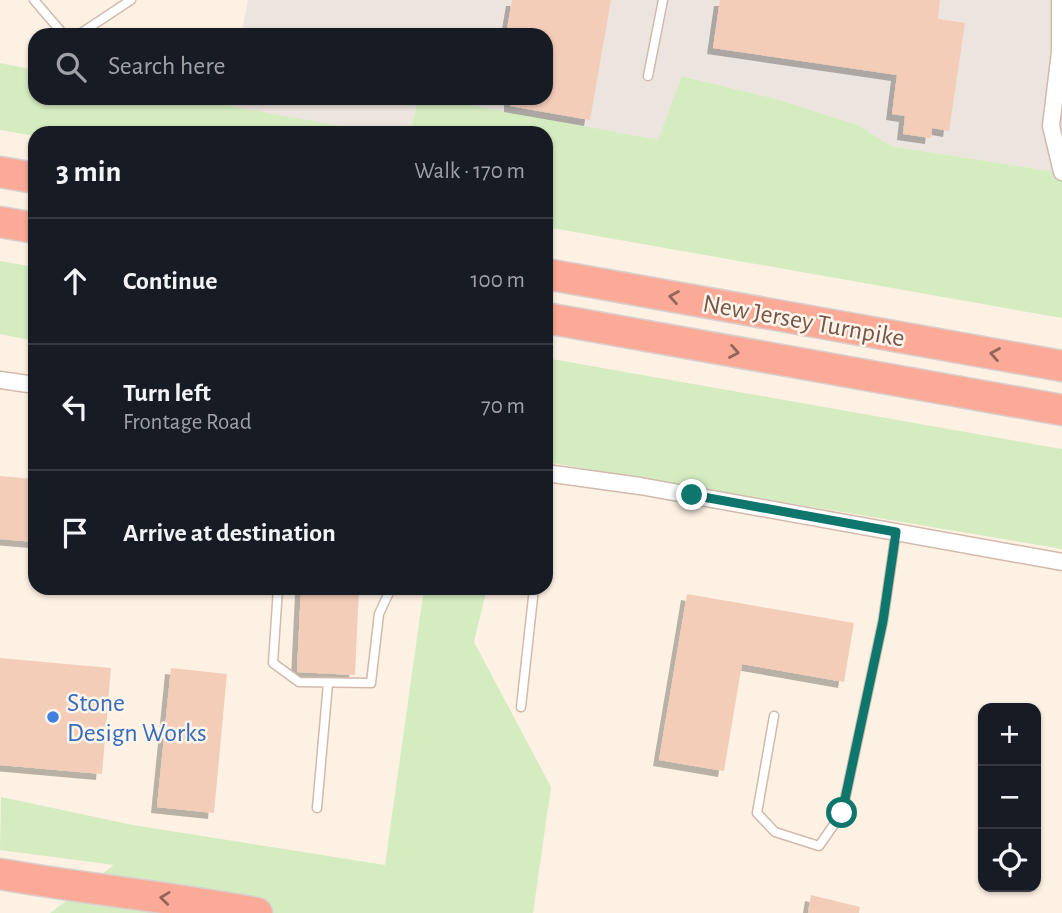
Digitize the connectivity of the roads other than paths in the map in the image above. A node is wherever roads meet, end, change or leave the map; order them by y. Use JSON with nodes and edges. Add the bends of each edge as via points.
{"nodes":[{"id":1,"x":34,"y":0,"type":"edge"},
{"id":2,"x":131,"y":0,"type":"edge"},
{"id":3,"x":663,"y":0,"type":"edge"},
{"id":4,"x":1059,"y":0,"type":"edge"},
{"id":5,"x":58,"y":28,"type":"edge"},
{"id":6,"x":89,"y":28,"type":"edge"},
{"id":7,"x":648,"y":76,"type":"dead end"},
{"id":8,"x":0,"y":172,"type":"edge"},
{"id":9,"x":1062,"y":172,"type":"edge"},
{"id":10,"x":28,"y":177,"type":"edge"},
{"id":11,"x":0,"y":222,"type":"edge"},
{"id":12,"x":28,"y":227,"type":"edge"},
{"id":13,"x":553,"y":275,"type":"edge"},
{"id":14,"x":553,"y":319,"type":"edge"},
{"id":15,"x":1062,"y":366,"type":"edge"},
{"id":16,"x":0,"y":380,"type":"edge"},
{"id":17,"x":28,"y":384,"type":"edge"},
{"id":18,"x":1062,"y":410,"type":"edge"},
{"id":19,"x":553,"y":475,"type":"edge"},
{"id":20,"x":896,"y":532,"type":"junction"},
{"id":21,"x":1062,"y":562,"type":"edge"},
{"id":22,"x":278,"y":595,"type":"edge"},
{"id":23,"x":388,"y":595,"type":"edge"},
{"id":24,"x":533,"y":595,"type":"edge"},
{"id":25,"x":328,"y":682,"type":"junction"},
{"id":26,"x":521,"y":707,"type":"dead end"},
{"id":27,"x":774,"y":716,"type":"dead end"},
{"id":28,"x":317,"y":808,"type":"dead end"},
{"id":29,"x":0,"y":874,"type":"edge"},
{"id":30,"x":257,"y":913,"type":"edge"}],
"edges":[{"from":1,"to":5,"type":"lane"},
{"from":2,"to":6,"type":"lane"},
{"from":3,"to":7,"type":"lane"},
{"from":4,"to":9,"type":"street","via":[[1060,52],[1051,126]]},
{"from":8,"to":10,"type":"highway"},
{"from":11,"to":12,"type":"highway"},
{"from":15,"to":13,"type":"highway","name":"New Jersey Turnpike","one_way":true},
{"from":14,"to":18,"type":"highway","name":"New Jersey Turnpike","one_way":true},
{"from":16,"to":17,"type":"street"},
{"from":19,"to":20,"type":"street"},
{"from":20,"to":21,"type":"street"},
{"from":20,"to":27,"type":"lane","via":[[883,621],[842,813],[819,846],[775,832],[757,813]]},
{"from":22,"to":25,"type":"lane","via":[[273,663],[299,682]]},
{"from":23,"to":25,"type":"lane","via":[[379,614],[371,683]]},
{"from":24,"to":26,"type":"lane"},
{"from":25,"to":28,"type":"lane"},
{"from":30,"to":29,"type":"highway","one_way":true}]}
